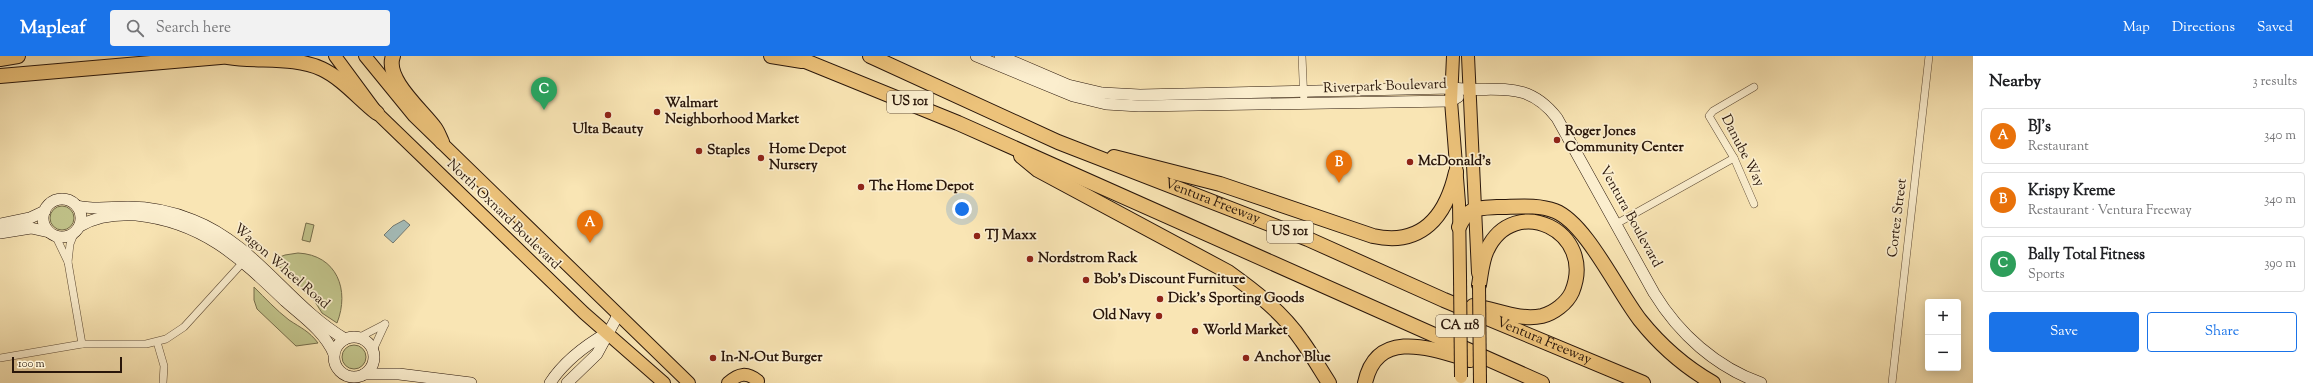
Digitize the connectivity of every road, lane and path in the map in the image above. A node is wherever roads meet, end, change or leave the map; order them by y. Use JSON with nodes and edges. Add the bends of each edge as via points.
{"nodes":[{"id":1,"x":18,"y":56,"type":"edge"},
{"id":2,"x":230,"y":56,"type":"edge"},
{"id":3,"x":335,"y":56,"type":"edge"},
{"id":4,"x":365,"y":56,"type":"edge"},
{"id":5,"x":393,"y":56,"type":"edge"},
{"id":6,"x":771,"y":56,"type":"edge"},
{"id":7,"x":793,"y":56,"type":"edge"},
{"id":8,"x":870,"y":56,"type":"edge"},
{"id":9,"x":976,"y":56,"type":"edge"},
{"id":10,"x":1000,"y":56,"type":"edge"},
{"id":11,"x":1302,"y":56,"type":"edge"},
{"id":12,"x":1453,"y":56,"type":"edge"},
{"id":13,"x":1468,"y":56,"type":"edge"},
{"id":14,"x":1929,"y":56,"type":"edge"},
{"id":15,"x":0,"y":59,"type":"edge"},
{"id":16,"x":810,"y":62,"type":"junction"},
{"id":17,"x":0,"y":76,"type":"edge"},
{"id":18,"x":1754,"y":87,"type":"dead end"},
{"id":19,"x":1452,"y":88,"type":"junction"},
{"id":20,"x":1469,"y":90,"type":"junction"},
{"id":21,"x":1302,"y":91,"type":"junction"},
{"id":22,"x":1451,"y":101,"type":"junction"},
{"id":23,"x":1304,"y":104,"type":"junction"},
{"id":24,"x":377,"y":113,"type":"junction"},
{"id":25,"x":442,"y":142,"type":"junction"},
{"id":26,"x":1058,"y":142,"type":"junction"},
{"id":27,"x":1009,"y":146,"type":"junction"},
{"id":28,"x":1734,"y":158,"type":"junction"},
{"id":29,"x":1456,"y":172,"type":"junction"},
{"id":30,"x":1754,"y":204,"type":"dead end"},
{"id":31,"x":77,"y":206,"type":"junction"},
{"id":32,"x":1475,"y":208,"type":"junction"},
{"id":33,"x":45,"y":211,"type":"junction"},
{"id":34,"x":0,"y":224,"type":"edge"},
{"id":35,"x":1616,"y":224,"type":"junction"},
{"id":36,"x":1458,"y":228,"type":"junction"},
{"id":37,"x":77,"y":230,"type":"junction"},
{"id":38,"x":0,"y":233,"type":"edge"},
{"id":39,"x":53,"y":235,"type":"junction"},
{"id":40,"x":246,"y":259,"type":"junction"},
{"id":41,"x":68,"y":262,"type":"junction"},
{"id":42,"x":1479,"y":286,"type":"junction"},
{"id":43,"x":1453,"y":303,"type":"junction"},
{"id":44,"x":618,"y":316,"type":"junction"},
{"id":45,"x":607,"y":333,"type":"junction"},
{"id":46,"x":358,"y":338,"type":"junction"},
{"id":47,"x":345,"y":339,"type":"junction"},
{"id":48,"x":157,"y":342,"type":"junction"},
{"id":49,"x":82,"y":344,"type":"junction"},
{"id":50,"x":374,"y":353,"type":"junction"},
{"id":51,"x":334,"y":354,"type":"junction"},
{"id":52,"x":0,"y":358,"type":"edge"},
{"id":53,"x":1491,"y":361,"type":"junction"},
{"id":54,"x":365,"y":374,"type":"junction"},
{"id":55,"x":399,"y":374,"type":"junction"},
{"id":56,"x":1461,"y":380,"type":"edge"},
{"id":57,"x":760,"y":382,"type":"edge"},
{"id":58,"x":163,"y":383,"type":"edge"},
{"id":59,"x":471,"y":383,"type":"edge"},
{"id":60,"x":550,"y":383,"type":"edge"},
{"id":61,"x":567,"y":383,"type":"edge"},
{"id":62,"x":664,"y":383,"type":"edge"},
{"id":63,"x":689,"y":383,"type":"edge"},
{"id":64,"x":728,"y":383,"type":"edge"},
{"id":65,"x":744,"y":383,"type":"edge"},
{"id":66,"x":1329,"y":383,"type":"edge"},
{"id":67,"x":1365,"y":383,"type":"edge"},
{"id":68,"x":1480,"y":383,"type":"edge"},
{"id":69,"x":1542,"y":383,"type":"edge"},
{"id":70,"x":1643,"y":383,"type":"edge"},
{"id":71,"x":1713,"y":383,"type":"edge"},
{"id":72,"x":1761,"y":383,"type":"edge"},
{"id":73,"x":1892,"y":383,"type":"edge"}],
"edges":[{"from":1,"to":15,"type":"highway"},
{"from":2,"to":17,"type":"highway"},
{"from":2,"to":24,"type":"highway","via":[[248,60],[300,62],[321,68]]},
{"from":3,"to":24,"type":"main road","name":"North Oxnard Boulevard"},
{"from":4,"to":25,"type":"main road","name":"North Oxnard Boulevard","via":[[414,116]]},
{"from":5,"to":25,"type":"highway","via":[[392,70],[399,83],[436,129]]},
{"from":6,"to":16,"type":"highway"},
{"from":7,"to":16,"type":"highway","name":"Ventura Freeway","number":"US 101"},
{"from":8,"to":26,"type":"highway","name":"Ventura Freeway","number":"US 101"},
{"from":9,"to":23,"type":"street","name":"Riverpark Boulevard","via":[[1073,96],[1106,104]]},
{"from":10,"to":21,"type":"street","name":"Riverpark Boulevard","via":[[1068,85],[1102,93],[1140,95]]},
{"from":11,"to":21,"type":"street"},
{"from":12,"to":19,"type":"main road","number":"CA 118"},
{"from":13,"to":20,"type":"main road","number":"CA 118"},
{"from":14,"to":73,"type":"street","name":"Cortez Street"},
{"from":16,"to":27,"type":"highway","name":"Ventura Freeway","number":"US 101"},
{"from":18,"to":28,"type":"street","name":"Danube Way","via":[[1709,114]]},
{"from":19,"to":20,"type":"street","name":"Riverpark Boulevard"},
{"from":19,"to":21,"type":"street","name":"Riverpark Boulevard"},
{"from":19,"to":22,"type":"main road","number":"CA 118"},
{"from":20,"to":22,"type":"street","name":"Riverpark Boulevard"},
{"from":20,"to":32,"type":"main road","number":"CA 118"},
{"from":20,"to":35,"type":"street","name":"Ventura Boulevard","via":[[1512,89],[1533,96],[1547,106],[1557,118]]},
{"from":21,"to":23,"type":"street"},
{"from":22,"to":23,"type":"street","name":"Riverpark Boulevard"},
{"from":22,"to":29,"type":"main road","number":"CA 118"},
{"from":24,"to":45,"type":"main road","name":"North Oxnard Boulevard"},
{"from":25,"to":44,"type":"main road","name":"North Oxnard Boulevard"},
{"from":26,"to":29,"type":"highway","via":[[1220,184],[1373,236],[1386,238],[1411,235],[1432,223],[1447,203]]},
{"from":26,"to":43,"type":"highway","name":"Ventura Freeway","number":"US 101","via":[[1308,239]]},
{"from":27,"to":53,"type":"highway","name":"Ventura Freeway","number":"US 101"},
{"from":27,"to":66,"type":"highway","via":[[1038,170],[1228,272],[1251,288],[1296,334]]},
{"from":28,"to":30,"type":"street","name":"Danube Way"},
{"from":28,"to":35,"type":"street"},
{"from":29,"to":36,"type":"main road","number":"CA 118"},
{"from":31,"to":33,"type":"street","via":[[62,199],[51,203]]},
{"from":31,"to":37,"type":"street","via":[[82,216]]},
{"from":31,"to":40,"type":"street","name":"Wagon Wheel Road","via":[[92,209],[144,208],[178,215],[221,234]]},
{"from":32,"to":36,"type":"highway","via":[[1464,216]]},
{"from":32,"to":42,"type":"main road","number":"CA 118"},
{"from":32,"to":71,"type":"highway","via":[[1534,206],[1554,210],[1565,217],[1586,240],[1655,338],[1676,358]]},
{"from":33,"to":34,"type":"street","via":[[30,218]]},
{"from":33,"to":39,"type":"street","via":[[43,222]]},
{"from":35,"to":72,"type":"street","name":"Ventura Boulevard","via":[[1661,304],[1683,332],[1733,371]]},
{"from":36,"to":56,"type":"main road","number":"CA 118","bridge":true},
{"from":37,"to":39,"type":"street","via":[[63,238]]},
{"from":37,"to":40,"type":"street","name":"Wagon Wheel Road","via":[[94,219],[111,216],[131,215],[158,219],[184,226],[211,238]]},
{"from":37,"to":41,"type":"street","via":[[70,244]]},
{"from":38,"to":39,"type":"street","via":[[31,228]]},
{"from":39,"to":41,"type":"street"},
{"from":40,"to":47,"type":"street","name":"Wagon Wheel Road"},
{"from":40,"to":48,"type":"street","via":[[184,327]]},
{"from":40,"to":51,"type":"street","name":"Wagon Wheel Road","via":[[318,330]]},
{"from":41,"to":49,"type":"street"},
{"from":42,"to":43,"type":"highway","via":[[1486,250],[1495,237],[1517,223],[1530,221],[1554,228],[1570,244],[1575,256],[1578,269],[1570,296],[1561,307],[1543,316],[1526,318],[1488,308]]},
{"from":42,"to":68,"type":"main road","number":"CA 118","bridge":true},
{"from":43,"to":70,"type":"highway","name":"Ventura Freeway","number":"US 101"},
{"from":44,"to":45,"type":"street"},
{"from":44,"to":63,"type":"main road","name":"North Oxnard Boulevard"},
{"from":45,"to":60,"type":"street","via":[[587,344]]},
{"from":45,"to":61,"type":"street","via":[[597,354]]},
{"from":45,"to":62,"type":"main road","name":"North Oxnard Boulevard"},
{"from":46,"to":47,"type":"street"},
{"from":46,"to":50,"type":"street","via":[[365,340]]},
{"from":46,"to":50,"type":"street","via":[[385,324]]},
{"from":47,"to":51,"type":"street"},
{"from":48,"to":49,"type":"street"},
{"from":48,"to":58,"type":"street","via":[[164,366]]},
{"from":49,"to":52,"type":"street"},
{"from":50,"to":54,"type":"street","via":[[373,364]]},
{"from":50,"to":55,"type":"street","via":[[387,368]]},
{"from":51,"to":54,"type":"street","via":[[336,365],[343,374]]},
{"from":53,"to":67,"type":"highway","via":[[1474,361],[1422,346],[1406,345],[1380,357],[1370,370]]},
{"from":53,"to":69,"type":"highway","name":"Ventura Freeway","number":"US 101"},
{"from":54,"to":55,"type":"street"},
{"from":55,"to":59,"type":"street"},
{"from":57,"to":64,"type":"main road","via":[[750,374],[743,374]]},
{"from":57,"to":65,"type":"main road"}]}
